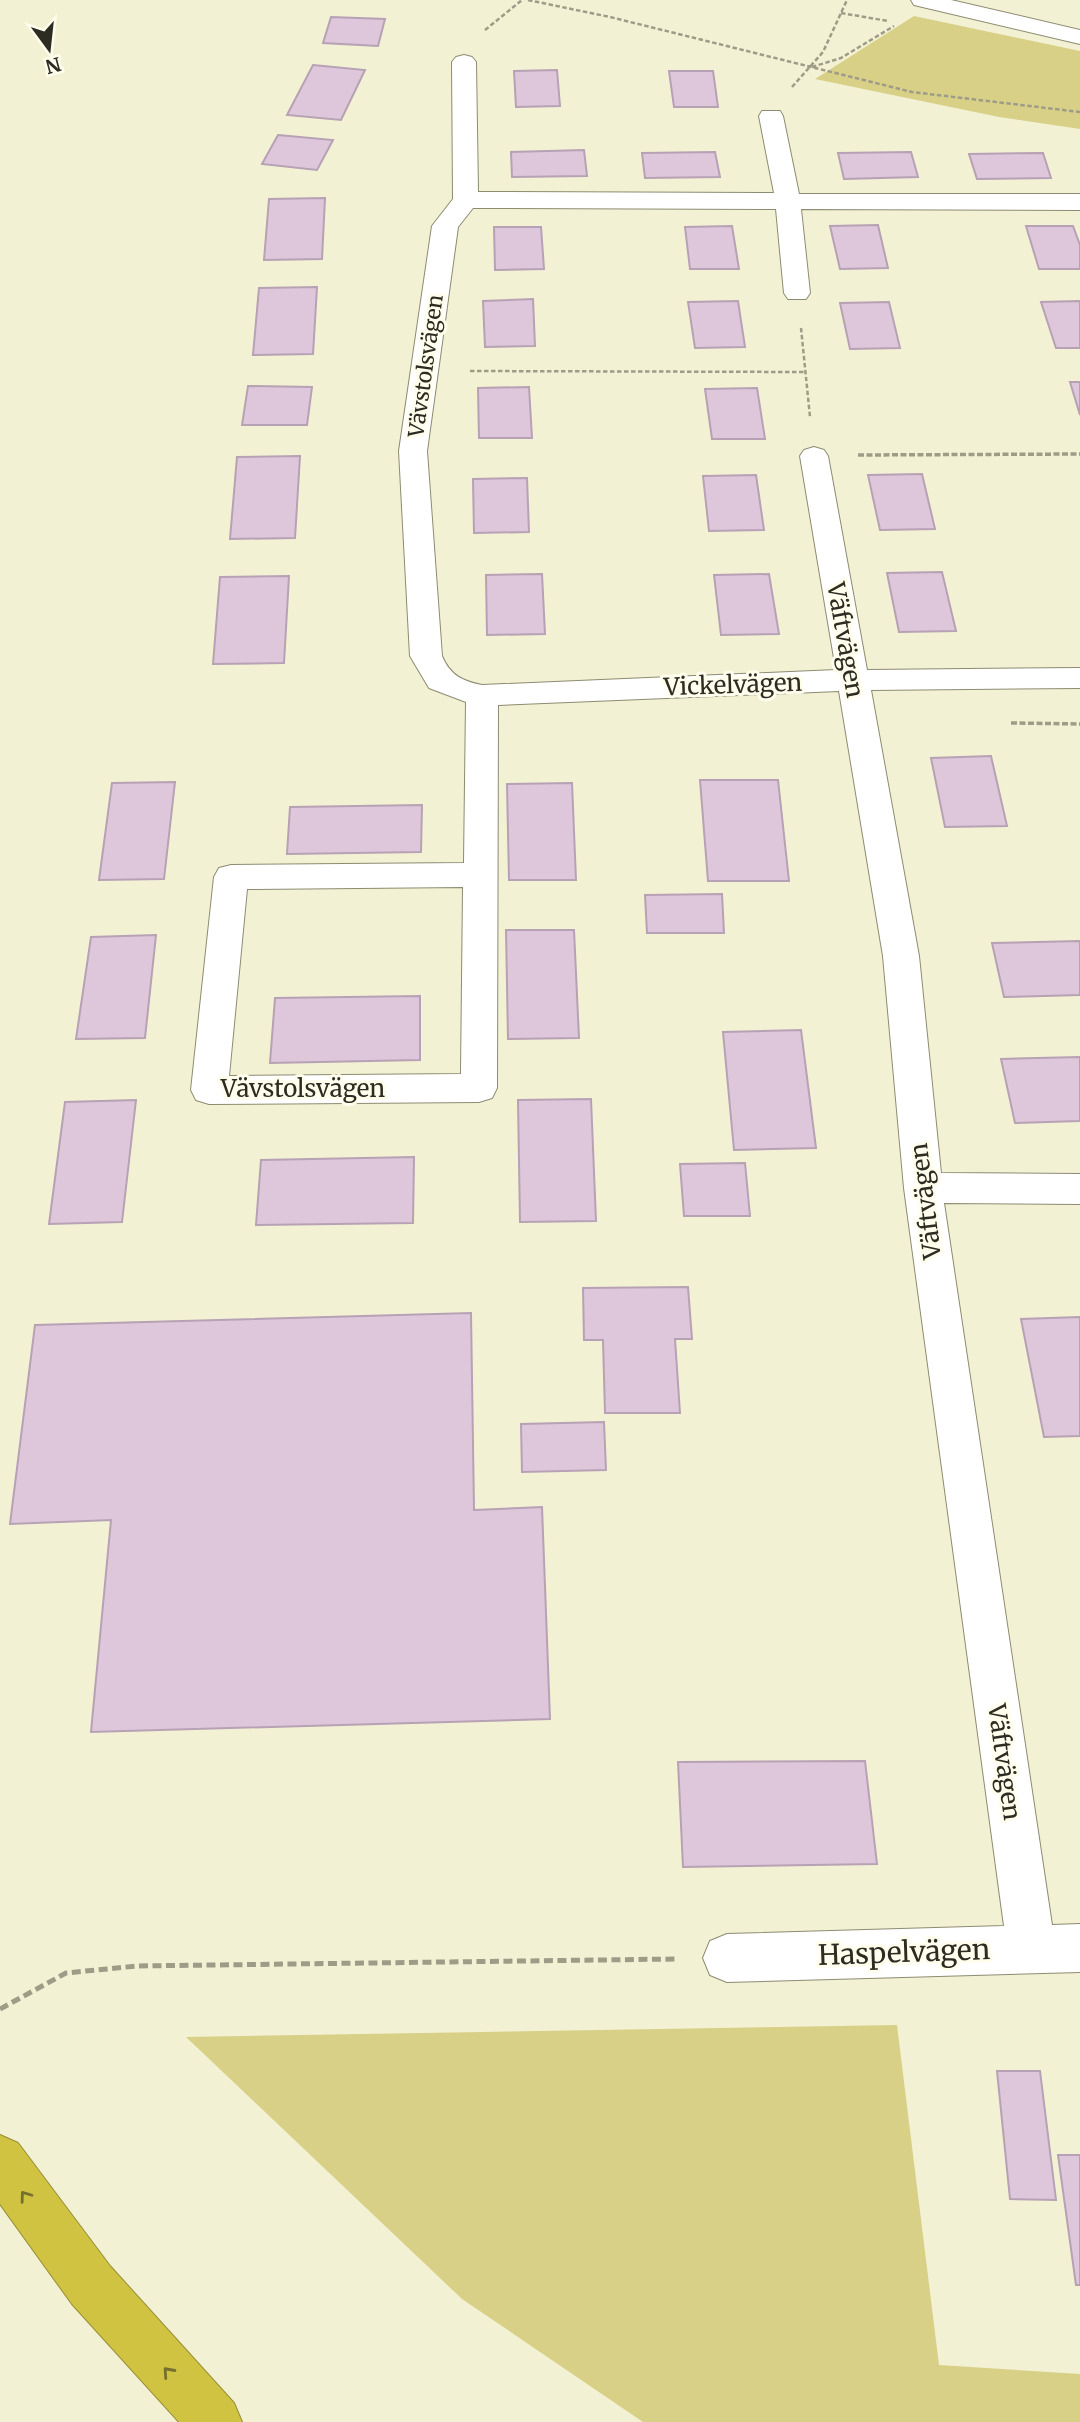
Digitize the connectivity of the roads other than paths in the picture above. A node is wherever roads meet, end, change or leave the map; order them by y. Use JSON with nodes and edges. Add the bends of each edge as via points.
{"nodes":[{"id":1,"x":922,"y":0,"type":"edge"},
{"id":2,"x":1080,"y":37,"type":"edge"},
{"id":3,"x":464,"y":62,"type":"road end"},
{"id":4,"x":771,"y":116,"type":"road end"},
{"id":5,"x":466,"y":200,"type":"junction"},
{"id":6,"x":788,"y":200,"type":"junction"},
{"id":7,"x":1080,"y":202,"type":"edge"},
{"id":8,"x":797,"y":293,"type":"road end"},
{"id":9,"x":814,"y":456,"type":"road end"},
{"id":10,"x":433,"y":676,"type":"joint"},
{"id":11,"x":1080,"y":678,"type":"edge"},
{"id":12,"x":851,"y":680,"type":"junction"},
{"id":13,"x":482,"y":695,"type":"junction"},
{"id":14,"x":483,"y":875,"type":"junction"},
{"id":15,"x":923,"y":1188,"type":"junction"},
{"id":16,"x":1080,"y":1189,"type":"edge"},
{"id":17,"x":1031,"y":1947,"type":"junction"},
{"id":18,"x":1080,"y":1948,"type":"edge"},
{"id":19,"x":727,"y":1958,"type":"road end"},
{"id":20,"x":0,"y":2161,"type":"edge"},
{"id":21,"x":215,"y":2422,"type":"edge"}],
"edges":[{"from":1,"to":2,"type":"street"},
{"from":3,"to":5,"type":"street"},
{"from":4,"to":6,"type":"street"},
{"from":5,"to":6,"type":"street"},
{"from":5,"to":10,"type":"street","name":"Vävstolsvägen","via":[[445,226],[413,452],[426,656]]},
{"from":6,"to":7,"type":"street"},
{"from":6,"to":8,"type":"street"},
{"from":9,"to":12,"type":"street","name":"Väftvägen"},
{"from":10,"to":13,"type":"street","name":"Vickelvägen","via":[[454,690]]},
{"from":11,"to":12,"type":"street","name":"Vickelvägen"},
{"from":12,"to":13,"type":"street","name":"Vickelvägen"},
{"from":12,"to":15,"type":"street","name":"Väftvägen","via":[[901,956]]},
{"from":13,"to":14,"type":"street","name":"Vävstolsvägen"},
{"from":14,"to":14,"type":"street","name":"Vävstolsvägen","via":[[479,1088],[209,1090],[231,877]]},
{"from":15,"to":16,"type":"street"},
{"from":15,"to":17,"type":"street","name":"Väftvägen"},
{"from":17,"to":18,"type":"street","name":"Haspelvägen"},
{"from":17,"to":19,"type":"street","name":"Haspelvägen"},
{"from":21,"to":20,"type":"highway","one_way":true,"via":[[91,2285]]}]}
